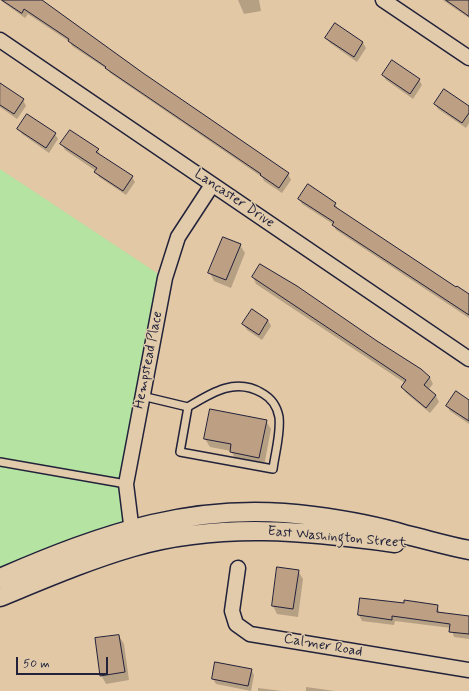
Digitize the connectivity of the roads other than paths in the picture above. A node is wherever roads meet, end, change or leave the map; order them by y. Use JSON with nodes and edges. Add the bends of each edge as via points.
{"nodes":[{"id":1,"x":383,"y":0,"type":"edge"},
{"id":2,"x":0,"y":40,"type":"edge"},
{"id":3,"x":469,"y":58,"type":"edge"},
{"id":4,"x":212,"y":185,"type":"junction"},
{"id":5,"x":469,"y":359,"type":"edge"},
{"id":6,"x":142,"y":396,"type":"junction"},
{"id":7,"x":188,"y":407,"type":"junction"},
{"id":8,"x":0,"y":462,"type":"edge"},
{"id":9,"x":126,"y":484,"type":"junction"},
{"id":10,"x":131,"y":528,"type":"junction"},
{"id":11,"x":444,"y":546,"type":"junction"},
{"id":12,"x":134,"y":547,"type":"junction"},
{"id":13,"x":469,"y":550,"type":"edge"},
{"id":14,"x":238,"y":568,"type":"dead end"},
{"id":15,"x":0,"y":578,"type":"edge"},
{"id":16,"x":0,"y":597,"type":"edge"},
{"id":17,"x":469,"y":670,"type":"edge"}],
"edges":[{"from":1,"to":3,"type":"street"},
{"from":2,"to":4,"type":"street","name":"Lancaster Drive"},
{"from":4,"to":5,"type":"street","name":"Lancaster Drive"},
{"from":4,"to":6,"type":"street","name":"Hempstead Place","via":[[178,237],[165,278]]},
{"from":6,"to":7,"type":"lane"},
{"from":6,"to":9,"type":"street","name":"Hempstead Place"},
{"from":7,"to":7,"type":"lane","via":[[180,452],[273,469],[279,417],[269,397],[253,388],[236,386],[223,388]]},
{"from":8,"to":9,"type":"lane"},
{"from":9,"to":10,"type":"street","name":"Hempstead Place"},
{"from":10,"to":11,"type":"street","name":"East Washington Street","via":[[226,512],[283,513],[407,534]]},
{"from":10,"to":12,"type":"street","name":"Hempstead Place"},
{"from":10,"to":15,"type":"street","name":"East Washington Street","via":[[55,554]]},
{"from":11,"to":12,"type":"street","name":"East Washington Street","via":[[405,544],[310,532],[255,530],[195,535]]},
{"from":11,"to":13,"type":"street","name":"East Washington Street"},
{"from":12,"to":16,"type":"street","name":"East Washington Street","via":[[96,559]]},
{"from":14,"to":17,"type":"street","name":"Calmer Road","via":[[232,611],[236,624],[250,634]]}]}
